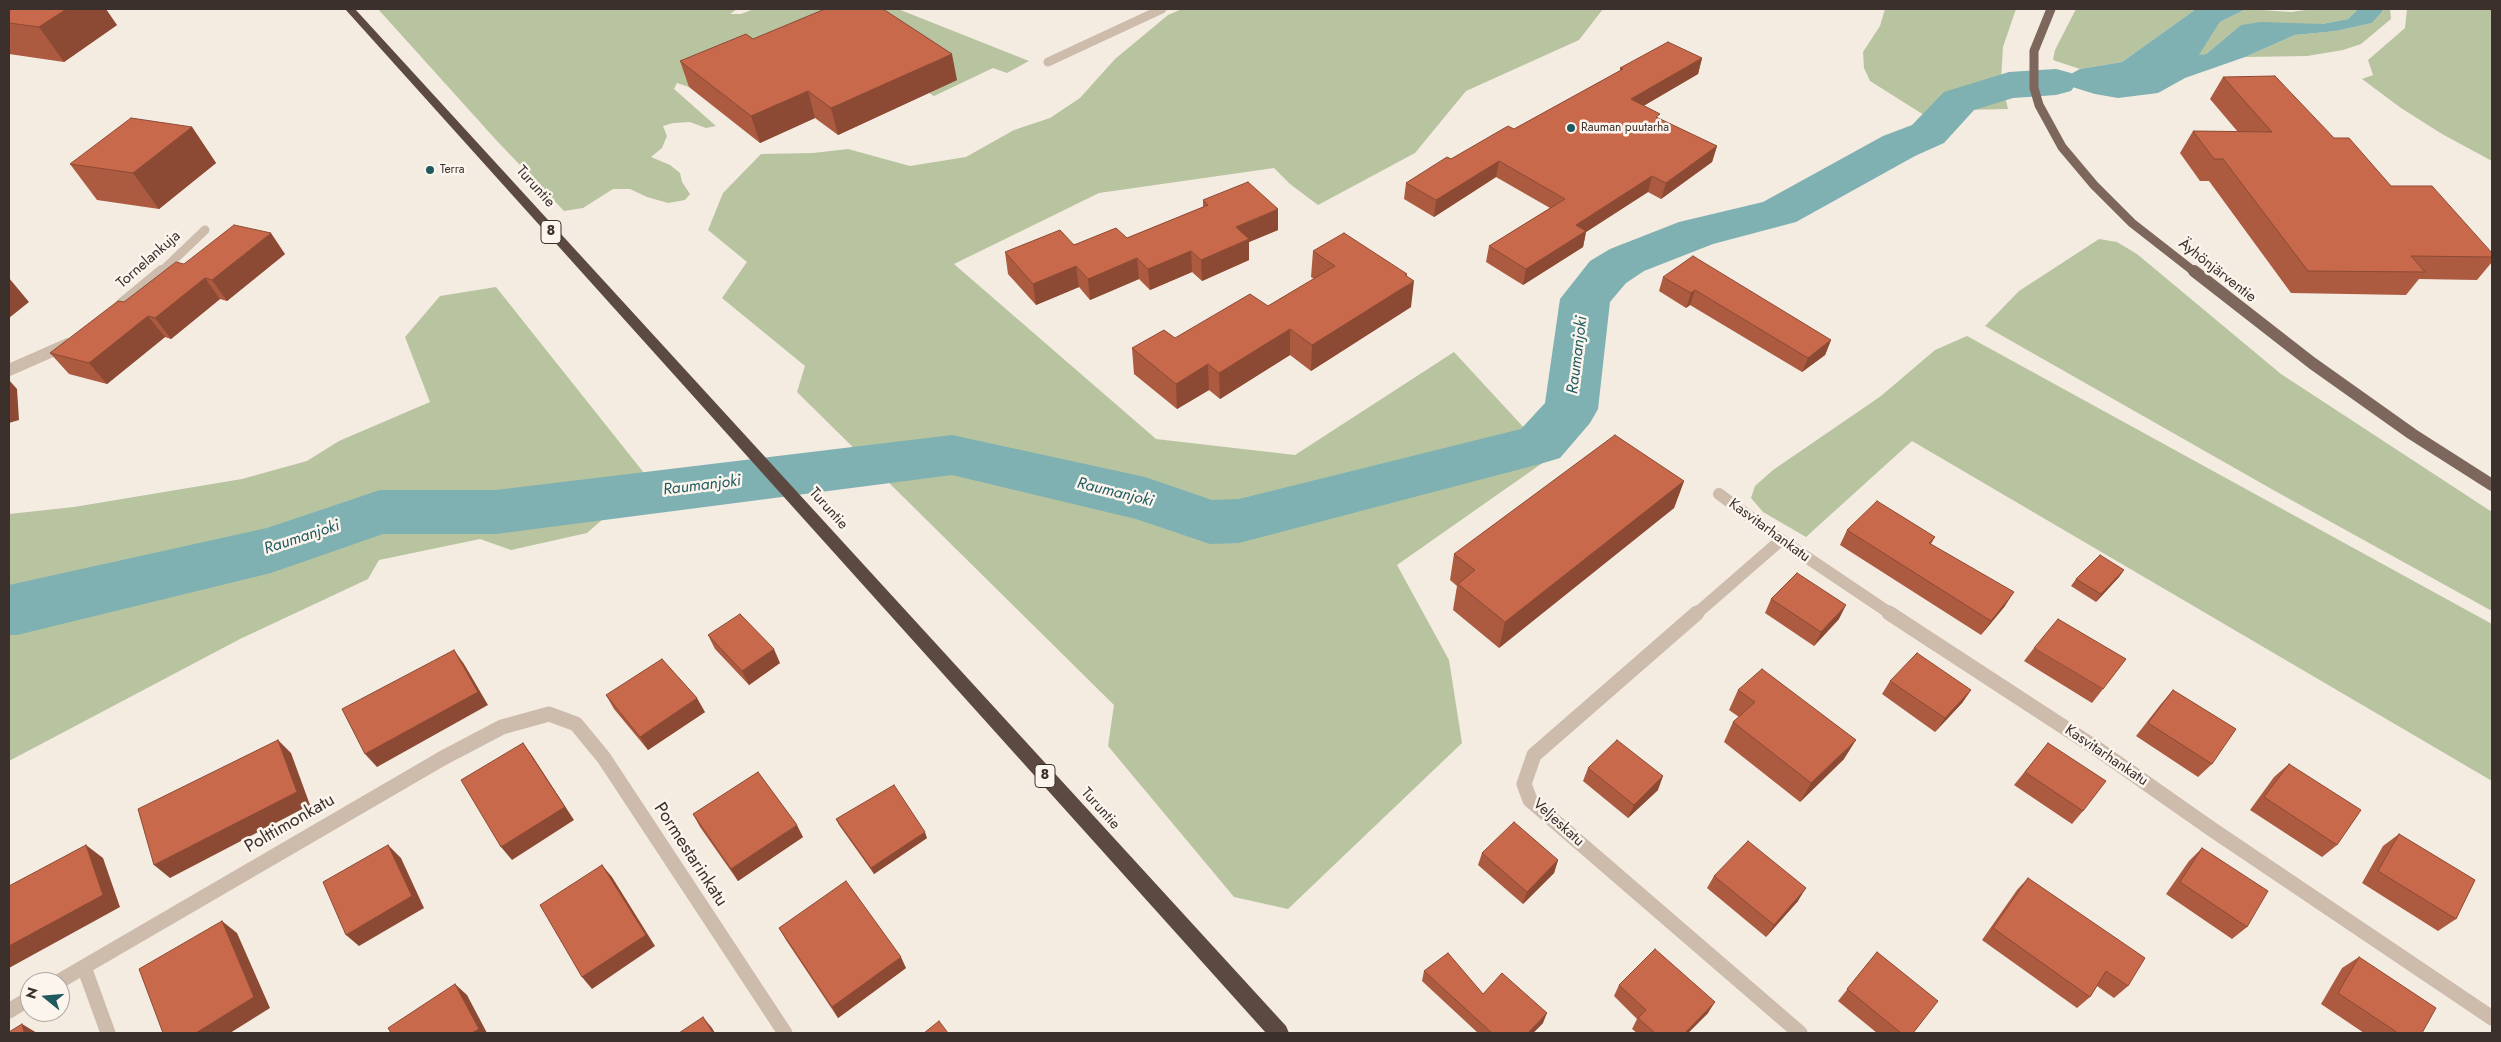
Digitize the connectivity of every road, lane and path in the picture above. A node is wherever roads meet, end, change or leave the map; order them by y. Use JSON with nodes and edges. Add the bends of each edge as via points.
{"nodes":[{"id":1,"x":350,"y":9,"type":"edge"},
{"id":2,"x":1162,"y":9,"type":"edge"},
{"id":3,"x":2051,"y":9,"type":"edge"},
{"id":4,"x":1048,"y":62,"type":"dead end"},
{"id":5,"x":205,"y":230,"type":"dead end"},
{"id":6,"x":114,"y":310,"type":"edge"},
{"id":7,"x":77,"y":340,"type":"edge"},
{"id":8,"x":9,"y":370,"type":"edge"},
{"id":9,"x":2492,"y":485,"type":"edge"},
{"id":10,"x":1720,"y":494,"type":"dead end"},
{"id":11,"x":1781,"y":540,"type":"junction"},
{"id":12,"x":549,"y":714,"type":"joint"},
{"id":13,"x":84,"y":967,"type":"junction"},
{"id":14,"x":70,"y":975,"type":"edge"},
{"id":15,"x":20,"y":1004,"type":"edge"},
{"id":16,"x":9,"y":1010,"type":"edge"},
{"id":17,"x":2492,"y":1018,"type":"edge"},
{"id":18,"x":108,"y":1033,"type":"edge"},
{"id":19,"x":785,"y":1033,"type":"edge"},
{"id":20,"x":1278,"y":1033,"type":"edge"},
{"id":21,"x":1800,"y":1033,"type":"edge"}],
"edges":[{"from":1,"to":20,"type":"highway","name":"Turuntie","number":"8"},
{"from":2,"to":4,"type":"street"},
{"from":3,"to":9,"type":"main road","name":"Äyhönjärventie","via":[[2034,51],[2034,88],[2039,105],[2062,147],[2094,185],[2132,223],[2312,363],[2412,434]]},
{"from":5,"to":6,"type":"street","name":"Tornelankuja","via":[[179,257]]},
{"from":7,"to":8,"type":"street"},
{"from":10,"to":11,"type":"street","name":"Kasvitarhankatu"},
{"from":11,"to":17,"type":"street","name":"Kasvitarhankatu","via":[[2096,748]]},
{"from":11,"to":21,"type":"street","name":"Veljeskatu","via":[[1534,756],[1524,784],[1530,800]]},
{"from":12,"to":13,"type":"street","name":"Polttimonkatu","via":[[502,727],[443,758]]},
{"from":12,"to":19,"type":"street","name":"Pormestarinkatu","via":[[576,724],[604,758]]},
{"from":13,"to":14,"type":"street","name":"Polttimonkatu"},
{"from":13,"to":18,"type":"street"},
{"from":15,"to":16,"type":"street"}]}
